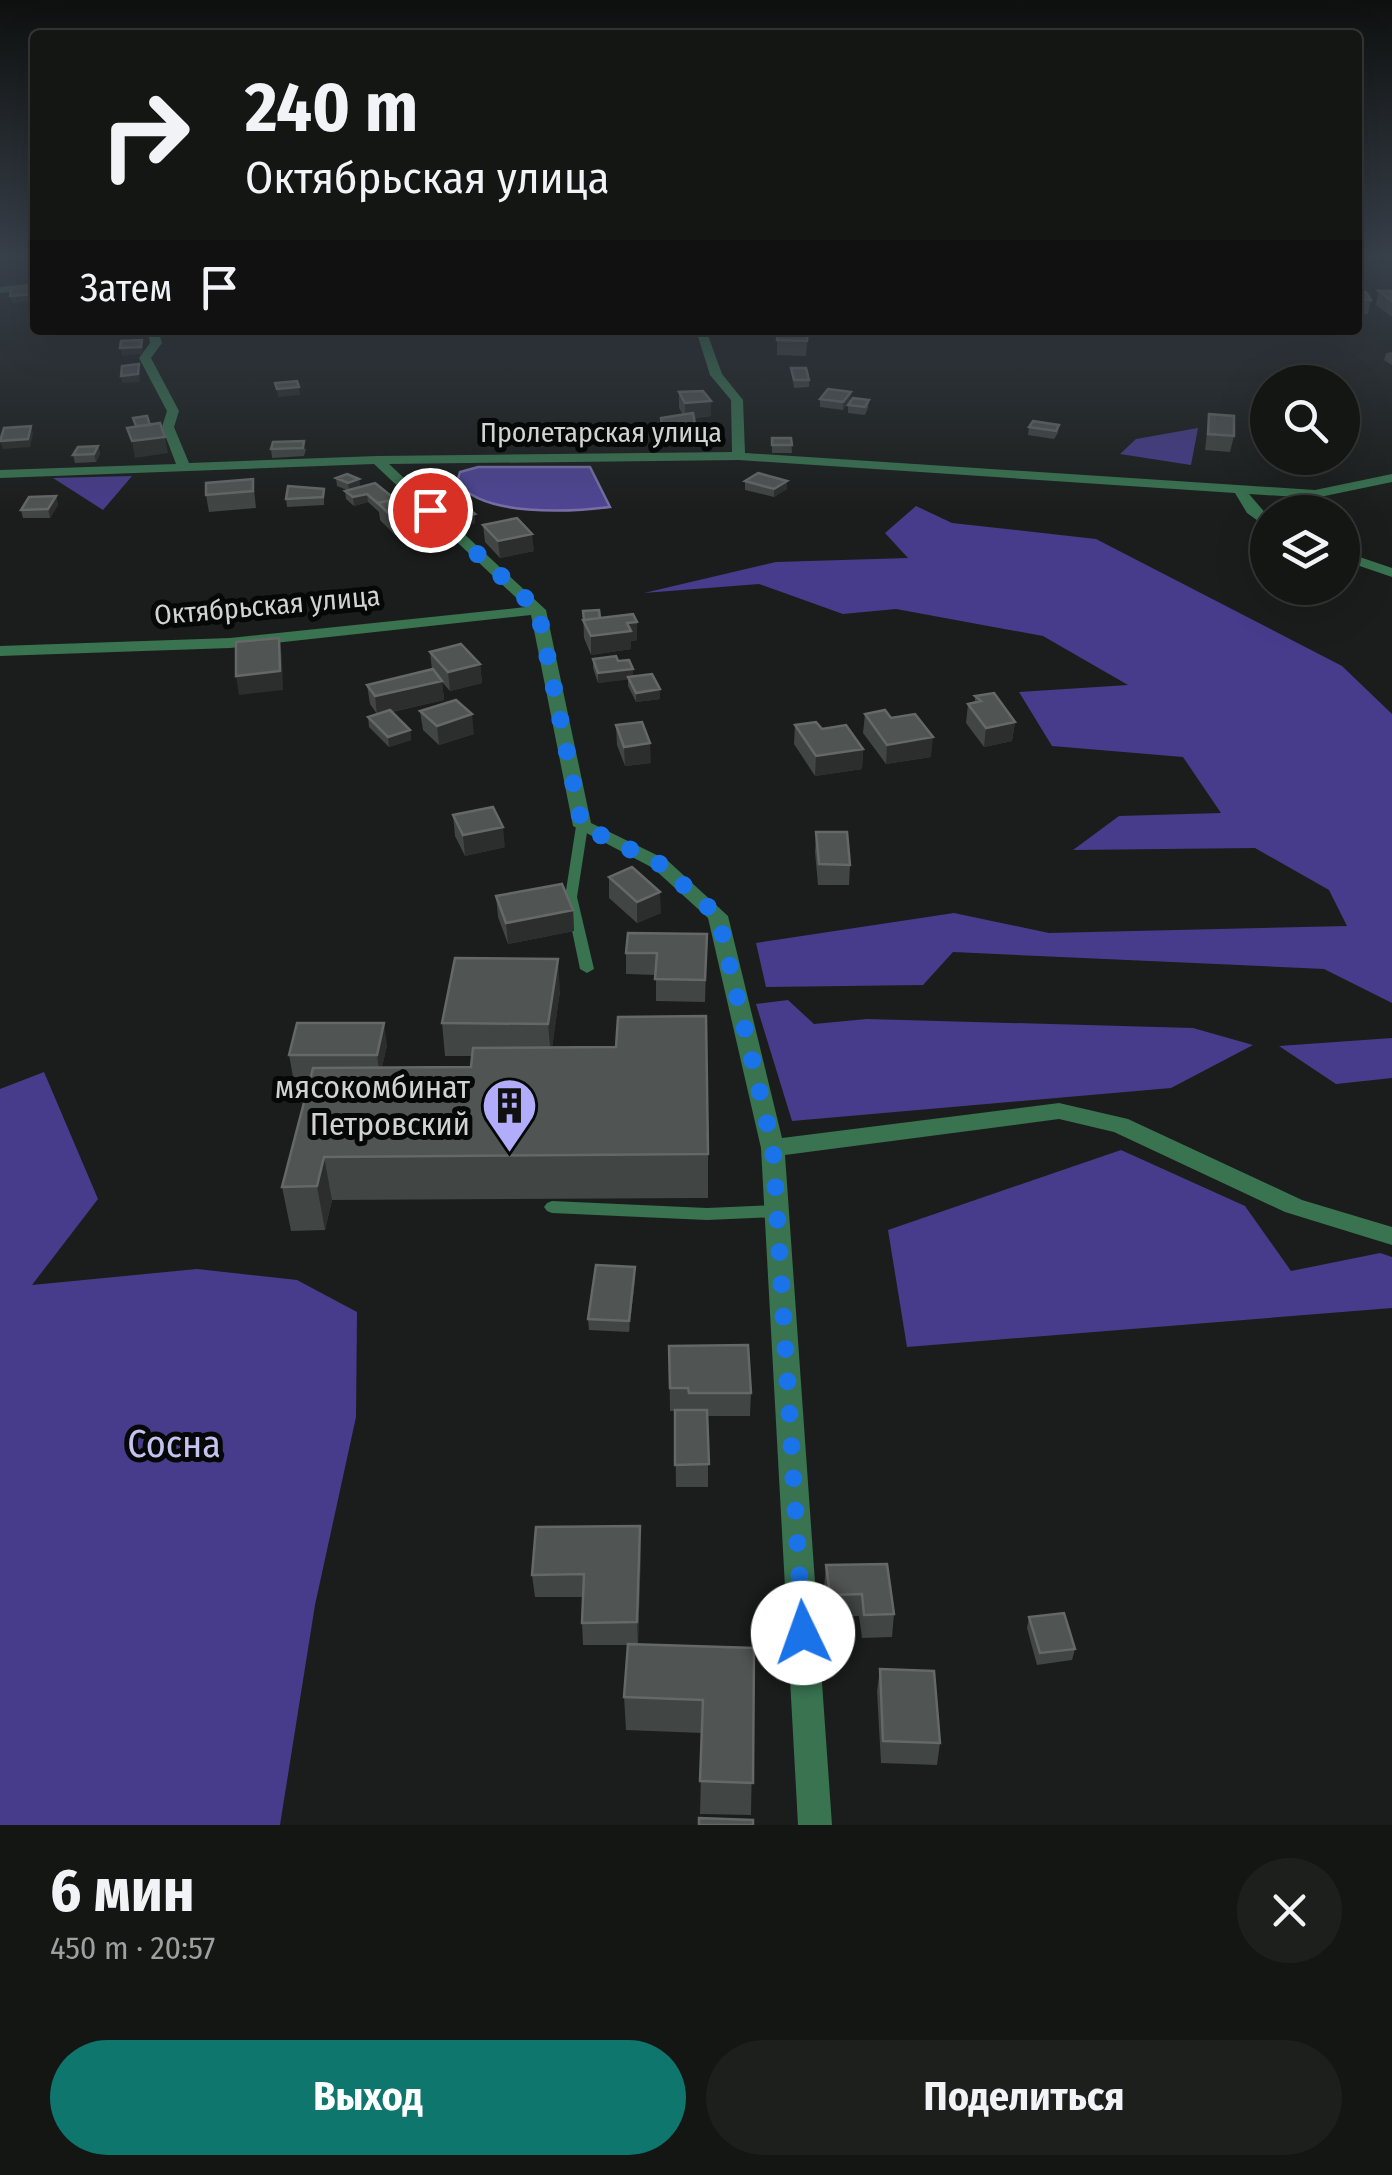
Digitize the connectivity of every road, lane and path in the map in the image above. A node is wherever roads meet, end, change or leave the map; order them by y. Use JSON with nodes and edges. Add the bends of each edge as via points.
{"nodes":[{"id":1,"x":156,"y":342,"type":"edge"},
{"id":2,"x":705,"y":342,"type":"edge"},
{"id":3,"x":739,"y":456,"type":"junction"},
{"id":4,"x":377,"y":460,"type":"junction"},
{"id":5,"x":184,"y":466,"type":"junction"},
{"id":6,"x":0,"y":474,"type":"edge"},
{"id":7,"x":1392,"y":478,"type":"edge"},
{"id":8,"x":1241,"y":490,"type":"junction"},
{"id":9,"x":1250,"y":506,"type":"edge"},
{"id":10,"x":1360,"y":561,"type":"edge"},
{"id":11,"x":1392,"y":573,"type":"edge"},
{"id":12,"x":538,"y":610,"type":"junction"},
{"id":13,"x":0,"y":651,"type":"edge"},
{"id":14,"x":582,"y":826,"type":"junction"},
{"id":15,"x":587,"y":969,"type":"dead end"},
{"id":16,"x":773,"y":1148,"type":"junction"},
{"id":17,"x":552,"y":1207,"type":"dead end"},
{"id":18,"x":777,"y":1211,"type":"junction"},
{"id":19,"x":1392,"y":1236,"type":"edge"},
{"id":20,"x":815,"y":1825,"type":"edge"}],
"edges":[{"from":1,"to":5,"type":"street","via":[[145,358],[173,411],[168,427]]},
{"from":2,"to":3,"type":"street","via":[[716,375],[737,400]]},
{"from":3,"to":4,"type":"street","name":"Пролетарская улица"},
{"from":3,"to":8,"type":"street","name":"Пролетарская улица"},
{"from":4,"to":5,"type":"street","name":"Пролетарская улица"},
{"from":4,"to":12,"type":"street"},
{"from":5,"to":6,"type":"street","name":"Пролетарская улица"},
{"from":7,"to":8,"type":"street","name":"Пролетарская улица","via":[[1315,494]]},
{"from":8,"to":9,"type":"street"},
{"from":10,"to":11,"type":"street"},
{"from":12,"to":13,"type":"street","name":"Октябрьская улица","via":[[230,643]]},
{"from":12,"to":14,"type":"street"},
{"from":14,"to":15,"type":"lane","via":[[571,896]]},
{"from":14,"to":16,"type":"street","via":[[660,864],[718,916]]},
{"from":16,"to":18,"type":"street"},
{"from":16,"to":19,"type":"street","via":[[1059,1111],[1120,1125],[1294,1206]]},
{"from":17,"to":18,"type":"lane"},
{"from":18,"to":20,"type":"street"}]}
